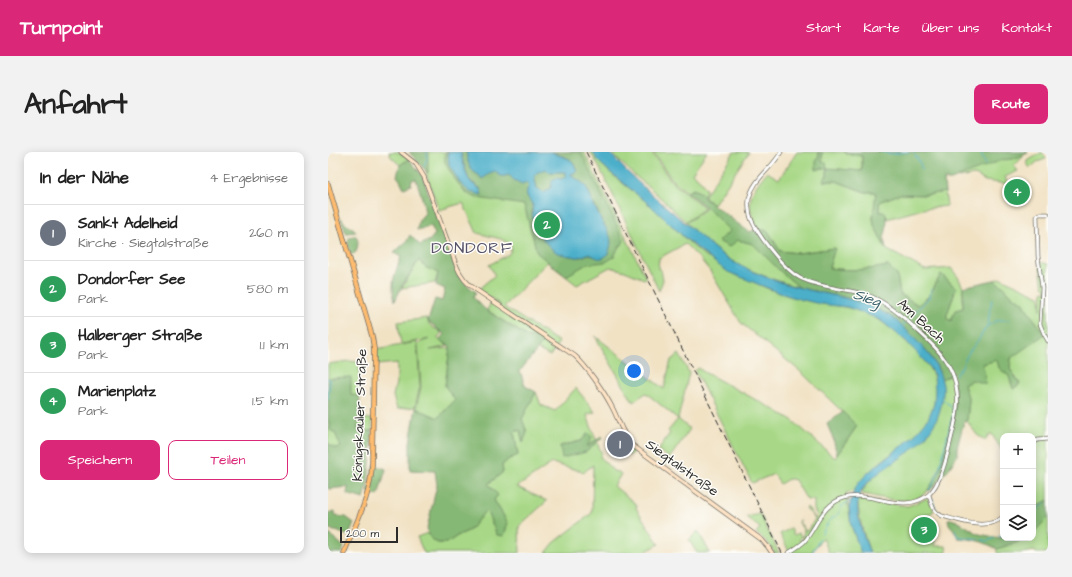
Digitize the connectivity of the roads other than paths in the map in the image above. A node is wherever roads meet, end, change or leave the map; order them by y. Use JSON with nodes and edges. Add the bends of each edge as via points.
{"nodes":[{"id":1,"x":401,"y":152,"type":"edge"},
{"id":2,"x":781,"y":152,"type":"edge"},
{"id":3,"x":328,"y":184,"type":"edge"},
{"id":4,"x":1048,"y":214,"type":"edge"},
{"id":5,"x":1048,"y":342,"type":"edge"},
{"id":6,"x":1048,"y":439,"type":"edge"},
{"id":7,"x":1036,"y":441,"type":"edge"},
{"id":8,"x":929,"y":495,"type":"junction"},
{"id":9,"x":1000,"y":519,"type":"edge"},
{"id":10,"x":344,"y":553,"type":"edge"},
{"id":11,"x":772,"y":553,"type":"edge"},
{"id":12,"x":788,"y":553,"type":"edge"}],
"edges":[{"from":1,"to":11,"type":"main road","name":"Siegtalstraße","via":[[416,164],[424,176],[463,278],[475,289],[573,353],[611,404],[632,445],[762,540]]},
{"from":2,"to":8,"type":"street","name":"Am Bach","via":[[757,182],[749,205],[753,222],[775,255],[786,268],[802,279],[859,292],[891,308],[934,346],[951,370],[957,393],[955,425],[942,472]]},
{"from":3,"to":10,"type":"main road","name":"Königskauler Straße","via":[[373,339],[374,352],[372,471],[366,498]]},
{"from":4,"to":5,"type":"street","via":[[1038,215],[1038,256],[1042,288],[1040,324]]},
{"from":6,"to":7,"type":"street"},
{"from":8,"to":9,"type":"street","via":[[935,512],[946,517],[982,524]]},
{"from":8,"to":12,"type":"street","via":[[906,504],[861,496],[840,499],[821,516],[799,547]]}]}
